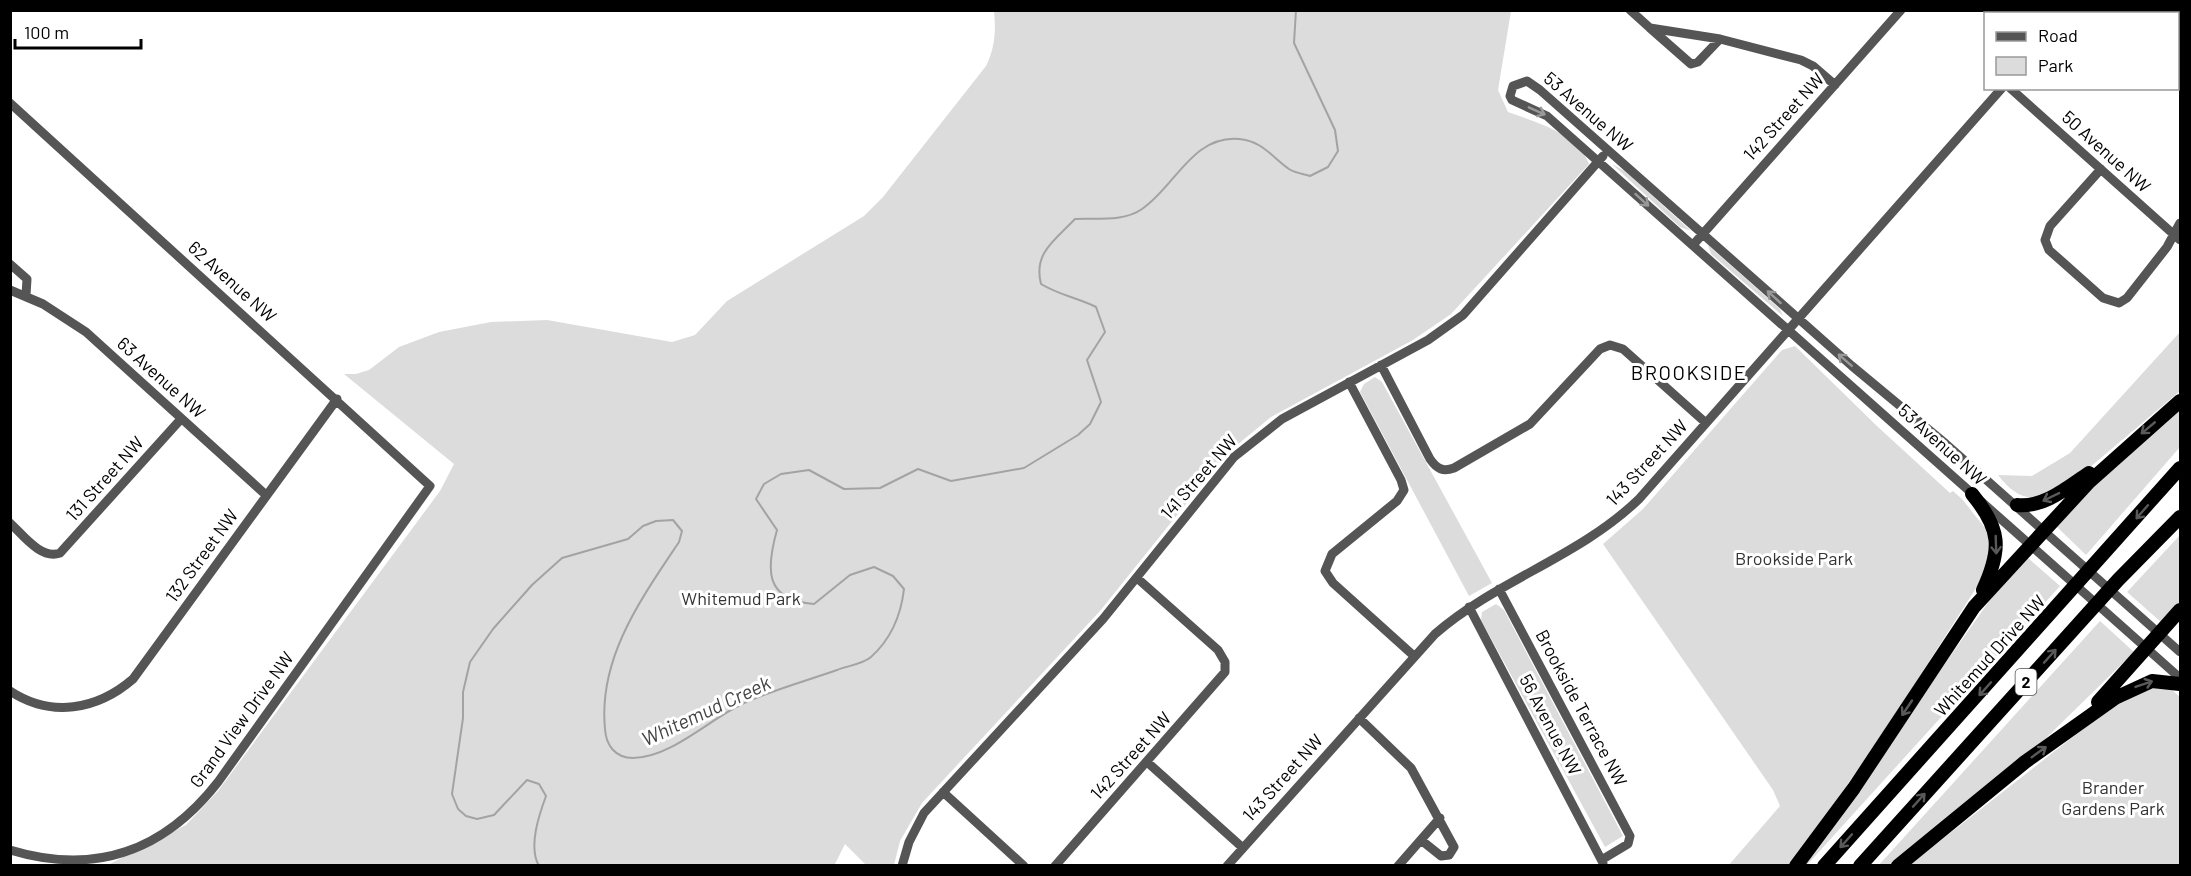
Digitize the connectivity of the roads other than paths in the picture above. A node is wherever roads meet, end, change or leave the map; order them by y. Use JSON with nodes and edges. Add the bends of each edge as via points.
{"nodes":[{"id":1,"x":1630,"y":10,"type":"edge"},
{"id":2,"x":1901,"y":10,"type":"edge"},
{"id":3,"x":1650,"y":28,"type":"junction"},
{"id":4,"x":1720,"y":39,"type":"junction"},
{"id":5,"x":1835,"y":85,"type":"junction"},
{"id":6,"x":2000,"y":90,"type":"edge"},
{"id":7,"x":2012,"y":90,"type":"edge"},
{"id":8,"x":10,"y":104,"type":"edge"},
{"id":9,"x":1608,"y":150,"type":"junction"},
{"id":10,"x":1599,"y":161,"type":"junction"},
{"id":11,"x":2101,"y":169,"type":"junction"},
{"id":12,"x":2181,"y":223,"type":"edge"},
{"id":13,"x":1702,"y":234,"type":"junction"},
{"id":14,"x":2177,"y":237,"type":"edge"},
{"id":15,"x":1693,"y":245,"type":"junction"},
{"id":16,"x":10,"y":264,"type":"edge"},
{"id":17,"x":10,"y":290,"type":"edge"},
{"id":18,"x":26,"y":295,"type":"junction"},
{"id":19,"x":1798,"y":319,"type":"junction"},
{"id":20,"x":1788,"y":330,"type":"junction"},
{"id":21,"x":1381,"y":365,"type":"junction"},
{"id":22,"x":1349,"y":382,"type":"junction"},
{"id":23,"x":337,"y":399,"type":"junction"},
{"id":24,"x":2181,"y":401,"type":"edge"},
{"id":25,"x":181,"y":419,"type":"junction"},
{"id":26,"x":1706,"y":423,"type":"junction"},
{"id":27,"x":2116,"y":456,"type":"junction"},
{"id":28,"x":2181,"y":468,"type":"edge"},
{"id":29,"x":430,"y":486,"type":"joint"},
{"id":30,"x":1972,"y":494,"type":"junction"},
{"id":31,"x":267,"y":495,"type":"junction"},
{"id":32,"x":2017,"y":506,"type":"junction"},
{"id":33,"x":2178,"y":517,"type":"edge"},
{"id":34,"x":10,"y":523,"type":"edge"},
{"id":35,"x":2044,"y":529,"type":"junction"},
{"id":36,"x":2030,"y":544,"type":"junction"},
{"id":37,"x":1137,"y":578,"type":"junction"},
{"id":38,"x":1499,"y":589,"type":"junction"},
{"id":39,"x":1469,"y":607,"type":"junction"},
{"id":40,"x":1974,"y":607,"type":"junction"},
{"id":41,"x":2181,"y":610,"type":"edge"},
{"id":42,"x":2161,"y":635,"type":"junction"},
{"id":43,"x":2148,"y":649,"type":"junction"},
{"id":44,"x":2181,"y":652,"type":"edge"},
{"id":45,"x":1414,"y":656,"type":"junction"},
{"id":46,"x":2181,"y":678,"type":"edge"},
{"id":47,"x":2181,"y":684,"type":"edge"},
{"id":48,"x":10,"y":691,"type":"edge"},
{"id":49,"x":1359,"y":718,"type":"junction"},
{"id":50,"x":2077,"y":725,"type":"junction"},
{"id":51,"x":1147,"y":762,"type":"junction"},
{"id":52,"x":943,"y":792,"type":"junction"},
{"id":53,"x":1440,"y":818,"type":"junction"},
{"id":54,"x":1421,"y":840,"type":"junction"},
{"id":55,"x":1243,"y":848,"type":"junction"},
{"id":56,"x":10,"y":850,"type":"edge"},
{"id":57,"x":1603,"y":862,"type":"edge"},
{"id":58,"x":902,"y":866,"type":"edge"},
{"id":59,"x":1024,"y":866,"type":"edge"},
{"id":60,"x":1056,"y":866,"type":"edge"},
{"id":61,"x":1227,"y":866,"type":"edge"},
{"id":62,"x":1398,"y":866,"type":"edge"},
{"id":63,"x":1796,"y":866,"type":"edge"},
{"id":64,"x":1824,"y":866,"type":"edge"},
{"id":65,"x":1860,"y":866,"type":"edge"},
{"id":66,"x":1899,"y":866,"type":"edge"}],
"edges":[{"from":1,"to":3,"type":"street"},
{"from":2,"to":5,"type":"street","name":"142 Street NW"},
{"from":3,"to":4,"type":"street"},
{"from":3,"to":4,"type":"street","via":[[1691,64],[1698,62]]},
{"from":4,"to":5,"type":"street","via":[[1801,60]]},
{"from":5,"to":13,"type":"street","name":"142 Street NW"},
{"from":6,"to":19,"type":"street","name":"143 Street NW"},
{"from":7,"to":11,"type":"street","name":"50 Avenue NW"},
{"from":8,"to":23,"type":"street","name":"62 Avenue NW"},
{"from":9,"to":10,"type":"street","name":"141 Street NW"},
{"from":9,"to":10,"type":"street","name":"53 Avenue NW","one_way":true,"via":[[1532,83],[1522,81],[1514,86],[1512,100],[1547,116]]},
{"from":9,"to":13,"type":"street","name":"53 Avenue NW"},
{"from":10,"to":15,"type":"street","name":"53 Avenue NW","one_way":true},
{"from":10,"to":21,"type":"street","name":"141 Street NW","via":[[1463,315],[1428,340]]},
{"from":11,"to":14,"type":"street","name":"50 Avenue NW"},
{"from":11,"to":14,"type":"street","via":[[2045,236],[2047,247],[2058,258],[2107,300],[2119,303]]},
{"from":12,"to":14,"type":"street"},
{"from":13,"to":15,"type":"street","name":"142 Street NW"},
{"from":19,"to":13,"type":"street","name":"53 Avenue NW","one_way":true},
{"from":15,"to":20,"type":"street","name":"53 Avenue NW"},
{"from":16,"to":18,"type":"street","via":[[27,279]]},
{"from":17,"to":18,"type":"street","name":"63 Avenue NW"},
{"from":18,"to":25,"type":"street","name":"63 Avenue NW","via":[[86,332]]},
{"from":19,"to":20,"type":"street","name":"143 Street NW"},
{"from":32,"to":19,"type":"street","name":"53 Avenue NW","one_way":true},
{"from":20,"to":26,"type":"street","name":"143 Street NW"},
{"from":20,"to":30,"type":"street","name":"53 Avenue NW"},
{"from":21,"to":22,"type":"street","name":"141 Street NW"},
{"from":21,"to":26,"type":"street","via":[[1430,459],[1440,469],[1454,468],[1521,430],[1545,411],[1600,349],[1610,345],[1623,348]]},
{"from":22,"to":37,"type":"street","name":"141 Street NW","via":[[1282,419],[1234,457]]},
{"from":22,"to":45,"type":"street","via":[[1404,490],[1397,501],[1332,554],[1325,571],[1333,583]]},
{"from":23,"to":29,"type":"street","name":"62 Avenue NW"},
{"from":23,"to":31,"type":"street","name":"132 Street NW"},
{"from":24,"to":27,"type":"highway","one_way":true},
{"from":25,"to":31,"type":"street","name":"63 Avenue NW"},
{"from":25,"to":34,"type":"street","name":"131 Street NW","via":[[60,553],[41,551]]},
{"from":26,"to":38,"type":"street","name":"143 Street NW","via":[[1639,499],[1609,525]]},
{"from":27,"to":32,"type":"highway","one_way":true,"via":[[2064,490],[2032,505]]},
{"from":27,"to":35,"type":"highway"},
{"from":28,"to":64,"type":"highway","name":"Whitemud Drive NW","number":"2","one_way":true},
{"from":29,"to":56,"type":"street","name":"Grand View Drive NW","via":[[218,782],[183,821],[133,850],[93,860],[47,860]]},
{"from":30,"to":36,"type":"street","name":"53 Avenue NW"},
{"from":30,"to":40,"type":"highway","one_way":true,"via":[[1993,526],[1997,553]]},
{"from":31,"to":48,"type":"street","name":"132 Street NW","via":[[133,679],[105,699],[75,707],[46,706]]},
{"from":32,"to":35,"type":"street","name":"53 Avenue NW"},
{"from":65,"to":33,"type":"highway","number":"2","one_way":true},
{"from":35,"to":36,"type":"highway"},
{"from":35,"to":42,"type":"street","name":"53 Avenue NW"},
{"from":36,"to":40,"type":"highway"},
{"from":36,"to":43,"type":"street","name":"53 Avenue NW"},
{"from":37,"to":51,"type":"street","name":"142 Street NW","via":[[1218,650],[1226,666],[1221,680]]},
{"from":37,"to":52,"type":"street","name":"141 Street NW"},
{"from":38,"to":39,"type":"street","name":"143 Street NW"},
{"from":38,"to":57,"type":"street","name":"Brookside Terrace NW","via":[[1630,836],[1629,843]]},
{"from":39,"to":45,"type":"street","name":"143 Street NW"},
{"from":39,"to":57,"type":"street","name":"56 Avenue NW"},
{"from":40,"to":63,"type":"highway","one_way":true,"via":[[1854,788]]},
{"from":41,"to":42,"type":"highway"},
{"from":42,"to":43,"type":"highway"},
{"from":42,"to":44,"type":"street","name":"53 Avenue NW"},
{"from":43,"to":46,"type":"street","name":"53 Avenue NW"},
{"from":43,"to":50,"type":"highway"},
{"from":45,"to":49,"type":"street","name":"143 Street NW"},
{"from":50,"to":47,"type":"highway","one_way":true,"via":[[2144,683]]},
{"from":49,"to":53,"type":"street","via":[[1411,768]]},
{"from":49,"to":55,"type":"street","name":"143 Street NW"},
{"from":66,"to":50,"type":"highway","one_way":true,"via":[[2025,762]]},
{"from":51,"to":55,"type":"street"},
{"from":51,"to":60,"type":"street","name":"142 Street NW"},
{"from":52,"to":58,"type":"street","name":"141 Street NW","via":[[917,823]]},
{"from":52,"to":59,"type":"street"},
{"from":53,"to":54,"type":"street"},
{"from":53,"to":54,"type":"street","via":[[1453,843],[1451,853],[1438,855]]},
{"from":54,"to":62,"type":"street"},
{"from":55,"to":61,"type":"street","name":"143 Street NW"}]}
